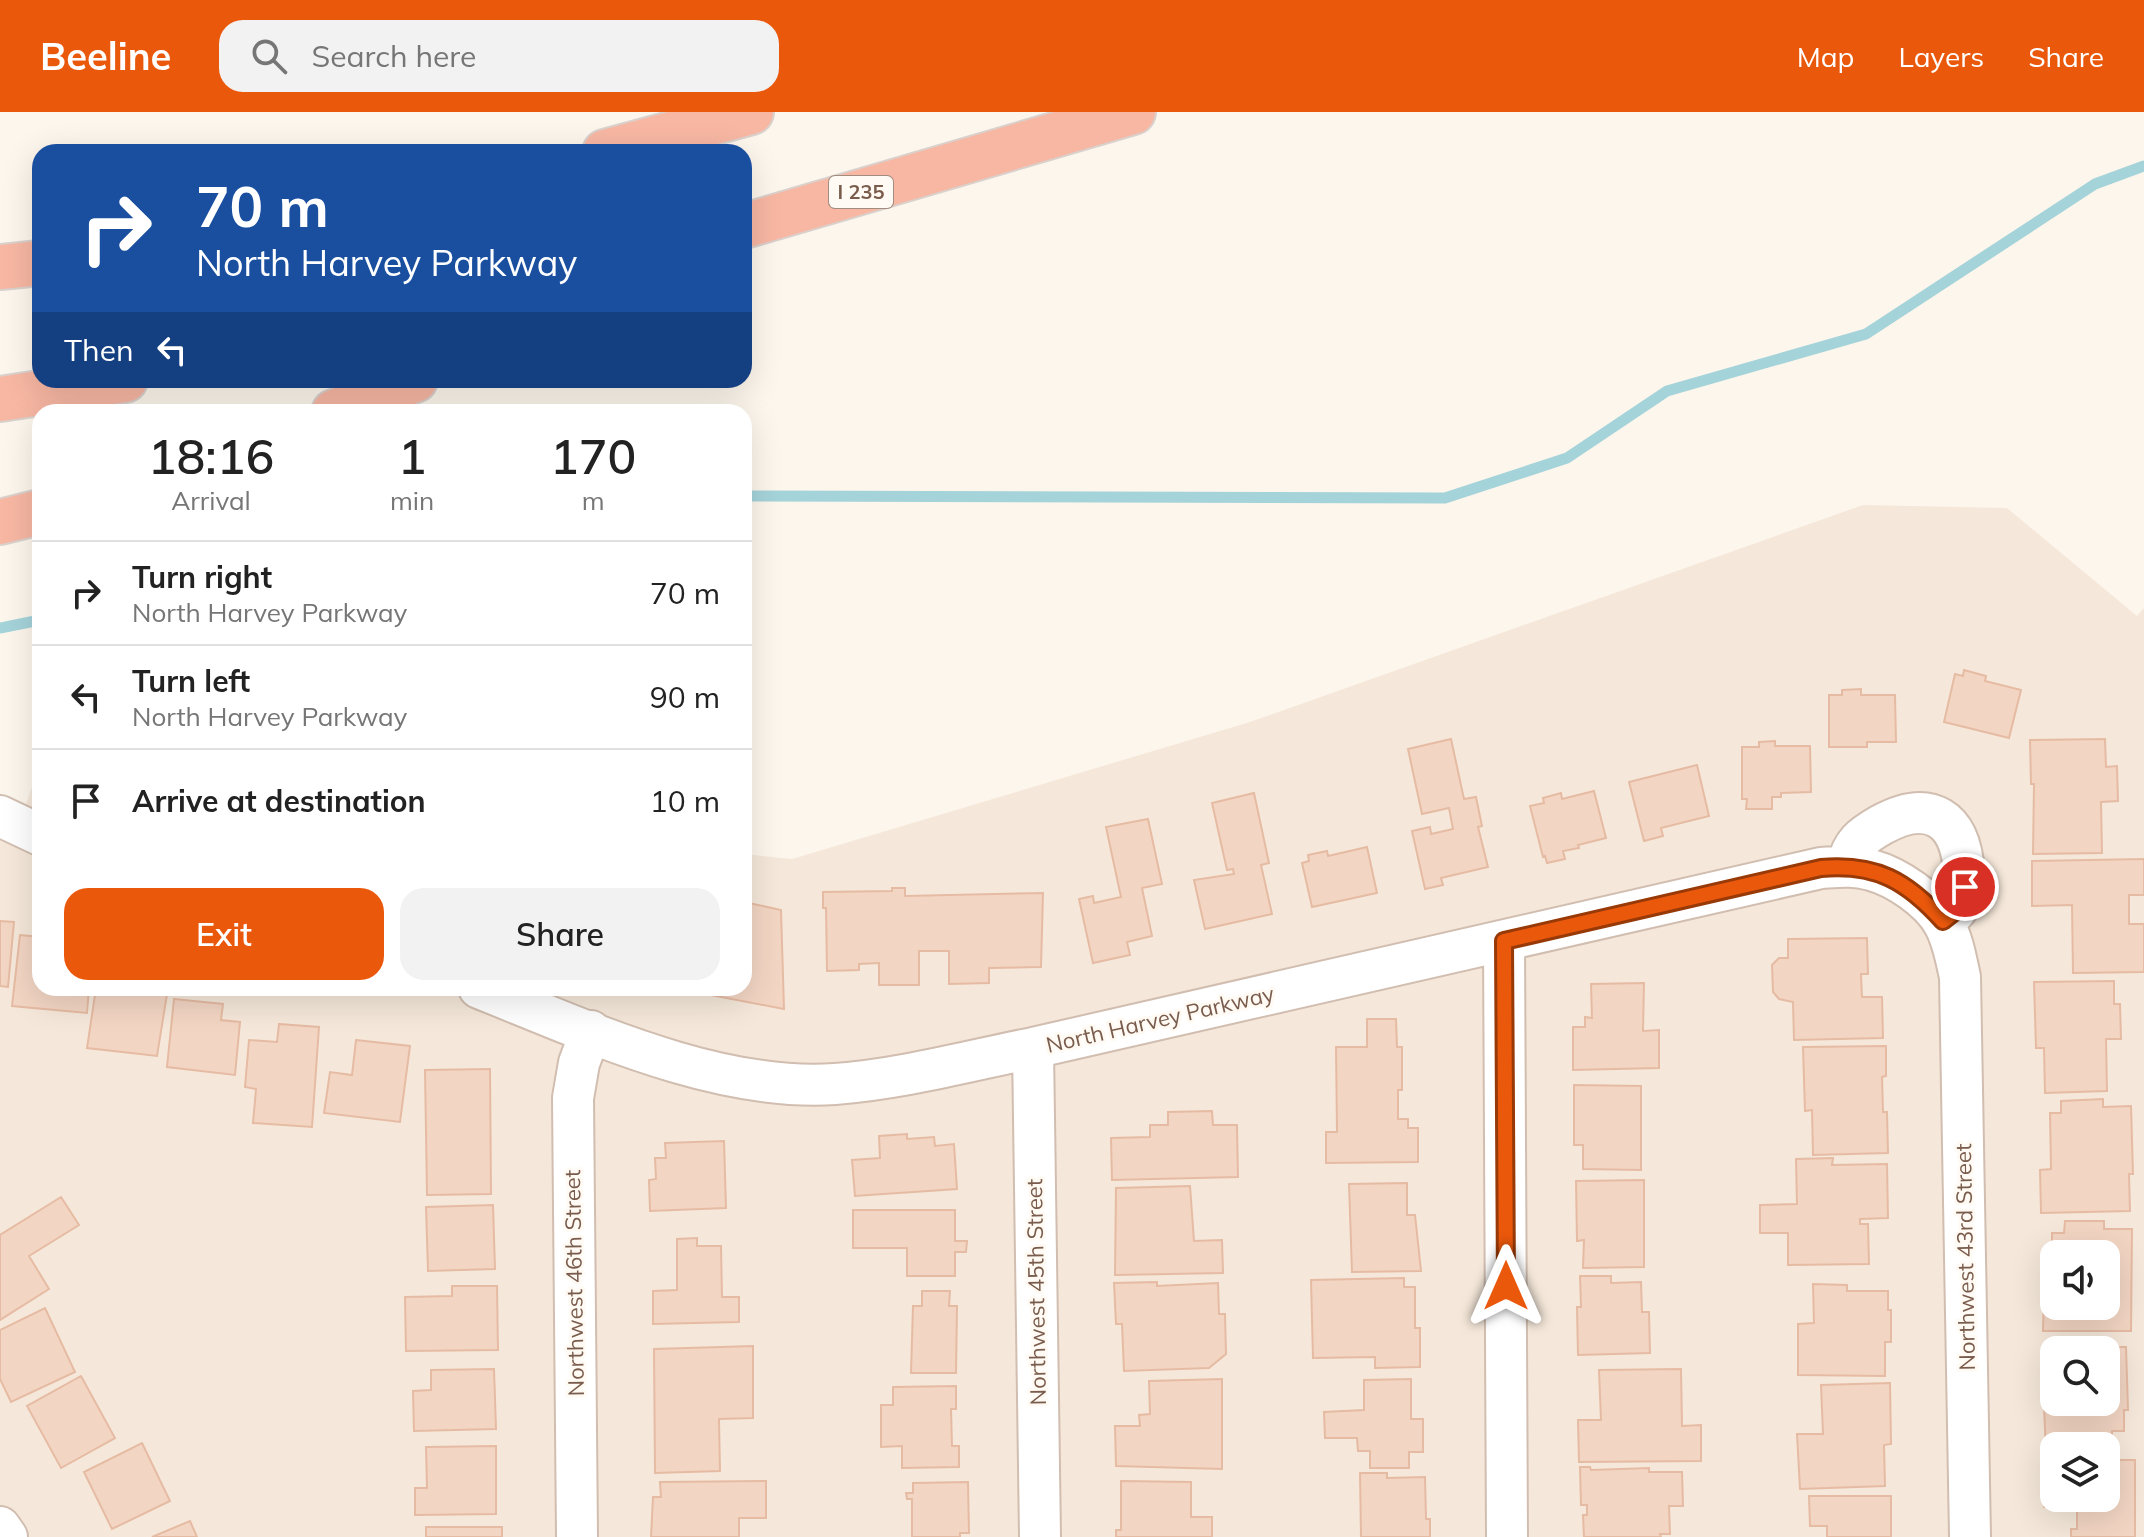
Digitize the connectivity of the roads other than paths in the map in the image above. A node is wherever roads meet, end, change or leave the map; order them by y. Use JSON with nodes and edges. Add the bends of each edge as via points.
{"nodes":[{"id":1,"x":751,"y":112,"type":"edge"},
{"id":2,"x":1133,"y":112,"type":"edge"},
{"id":3,"x":634,"y":144,"type":"edge"},
{"id":4,"x":977,"y":158,"type":"junction"},
{"id":5,"x":752,"y":224,"type":"edge"},
{"id":6,"x":752,"y":247,"type":"edge"},
{"id":7,"x":32,"y":264,"type":"edge"},
{"id":8,"x":0,"y":267,"type":"edge"},
{"id":9,"x":72,"y":388,"type":"edge"},
{"id":10,"x":395,"y":388,"type":"edge"},
{"id":11,"x":0,"y":399,"type":"edge"},
{"id":12,"x":354,"y":404,"type":"edge"},
{"id":13,"x":32,"y":514,"type":"edge"},
{"id":14,"x":0,"y":522,"type":"edge"},
{"id":15,"x":0,"y":816,"type":"edge"},
{"id":16,"x":32,"y":831,"type":"edge"},
{"id":17,"x":1847,"y":866,"type":"junction"},
{"id":18,"x":1943,"y":921,"type":"junction"},
{"id":19,"x":1504,"y":941,"type":"junction"},
{"id":20,"x":1960,"y":977,"type":"joint"},
{"id":21,"x":500,"y":996,"type":"edge"},
{"id":22,"x":591,"y":1031,"type":"junction"},
{"id":23,"x":1033,"y":1048,"type":"junction"},
{"id":24,"x":0,"y":1527,"type":"edge"},
{"id":25,"x":7,"y":1537,"type":"edge"},
{"id":26,"x":577,"y":1537,"type":"edge"},
{"id":27,"x":1040,"y":1537,"type":"edge"},
{"id":28,"x":1507,"y":1537,"type":"edge"},
{"id":29,"x":1970,"y":1537,"type":"edge"}],
"edges":[{"from":1,"to":3,"type":"highway"},
{"from":2,"to":4,"type":"highway","number":"I 235"},
{"from":4,"to":5,"type":"highway","number":"I 235"},
{"from":4,"to":6,"type":"highway"},
{"from":7,"to":8,"type":"highway"},
{"from":9,"to":11,"type":"highway"},
{"from":10,"to":12,"type":"highway"},
{"from":13,"to":14,"type":"highway"},
{"from":15,"to":16,"type":"street"},
{"from":17,"to":18,"type":"street","name":"North Harvey Parkway","via":[[1893,879]]},
{"from":17,"to":18,"type":"street","via":[[1859,838],[1906,813],[1927,812],[1947,822],[1958,837],[1965,887],[1957,910]]},
{"from":17,"to":19,"type":"street","name":"North Harvey Parkway"},
{"from":18,"to":20,"type":"street","name":"North Harvey Parkway"},
{"from":19,"to":23,"type":"street","name":"North Harvey Parkway"},
{"from":19,"to":28,"type":"street"},
{"from":20,"to":29,"type":"street","name":"Northwest 43rd Street"},
{"from":21,"to":22,"type":"street","name":"North Harvey Parkway"},
{"from":22,"to":23,"type":"street","name":"North Harvey Parkway","via":[[711,1071],[793,1084],[869,1080]]},
{"from":22,"to":26,"type":"street","name":"Northwest 46th Street","via":[[573,1098]]},
{"from":23,"to":27,"type":"street","name":"Northwest 45th Street"},
{"from":24,"to":25,"type":"street"}]}
